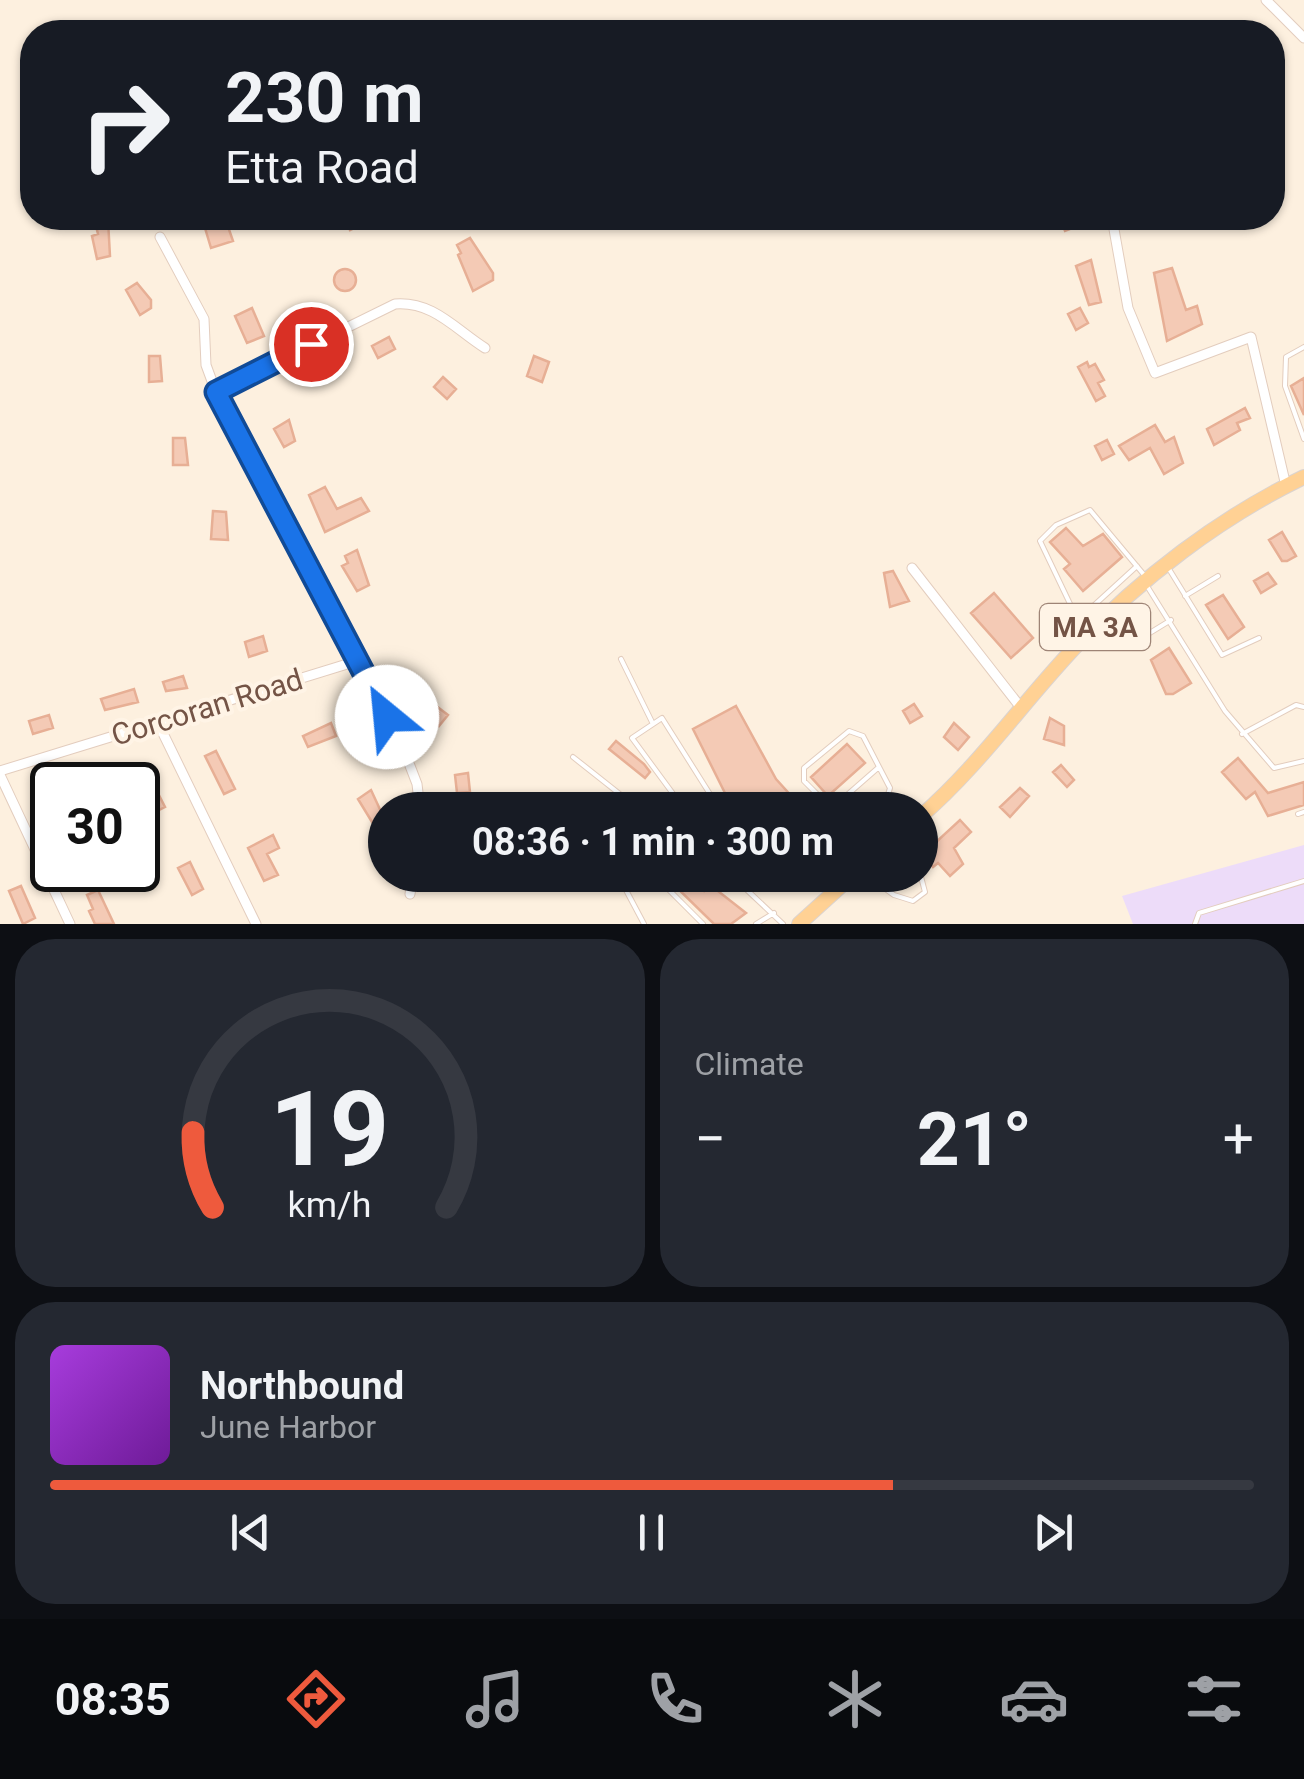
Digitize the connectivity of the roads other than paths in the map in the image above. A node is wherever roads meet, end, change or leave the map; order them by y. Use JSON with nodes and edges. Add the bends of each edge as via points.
{"nodes":[{"id":1,"x":1266,"y":0,"type":"edge"},
{"id":2,"x":1304,"y":38,"type":"edge"},
{"id":3,"x":1114,"y":230,"type":"edge"},
{"id":4,"x":160,"y":237,"type":"dead end"},
{"id":5,"x":484,"y":348,"type":"dead end"},
{"id":6,"x":1304,"y":348,"type":"edge"},
{"id":7,"x":216,"y":392,"type":"junction"},
{"id":8,"x":1304,"y":436,"type":"edge"},
{"id":9,"x":1304,"y":477,"type":"edge"},
{"id":10,"x":1286,"y":486,"type":"junction"},
{"id":11,"x":1166,"y":565,"type":"junction"},
{"id":12,"x":1137,"y":566,"type":"junction"},
{"id":13,"x":912,"y":568,"type":"dead end"},
{"id":14,"x":1218,"y":576,"type":"dead end"},
{"id":15,"x":1146,"y":581,"type":"junction"},
{"id":16,"x":1185,"y":596,"type":"junction"},
{"id":17,"x":1078,"y":620,"type":"junction"},
{"id":18,"x":1171,"y":620,"type":"junction"},
{"id":19,"x":1086,"y":636,"type":"junction"},
{"id":20,"x":1259,"y":638,"type":"dead end"},
{"id":21,"x":1134,"y":642,"type":"dead end"},
{"id":22,"x":621,"y":659,"type":"dead end"},
{"id":23,"x":357,"y":661,"type":"junction"},
{"id":24,"x":1304,"y":707,"type":"edge"},
{"id":25,"x":1022,"y":709,"type":"junction"},
{"id":26,"x":158,"y":723,"type":"junction"},
{"id":27,"x":653,"y":724,"type":"junction"},
{"id":28,"x":1242,"y":734,"type":"junction"},
{"id":29,"x":573,"y":757,"type":"dead end"},
{"id":30,"x":1304,"y":761,"type":"edge"},
{"id":31,"x":880,"y":767,"type":"junction"},
{"id":32,"x":0,"y":773,"type":"edge"},
{"id":33,"x":416,"y":792,"type":"edge"},
{"id":34,"x":617,"y":792,"type":"edge"},
{"id":35,"x":672,"y":792,"type":"edge"},
{"id":36,"x":709,"y":792,"type":"edge"},
{"id":37,"x":816,"y":792,"type":"edge"},
{"id":38,"x":851,"y":792,"type":"edge"},
{"id":39,"x":887,"y":792,"type":"edge"},
{"id":40,"x":938,"y":800,"type":"edge"},
{"id":41,"x":1304,"y":881,"type":"edge"},
{"id":42,"x":627,"y":892,"type":"edge"},
{"id":43,"x":671,"y":892,"type":"edge"},
{"id":44,"x":749,"y":892,"type":"edge"},
{"id":45,"x":835,"y":892,"type":"edge"},
{"id":46,"x":890,"y":892,"type":"edge"},
{"id":47,"x":925,"y":892,"type":"edge"},
{"id":48,"x":774,"y":914,"type":"junction"},
{"id":49,"x":70,"y":924,"type":"edge"},
{"id":50,"x":256,"y":924,"type":"edge"},
{"id":51,"x":644,"y":924,"type":"edge"},
{"id":52,"x":702,"y":924,"type":"edge"},
{"id":53,"x":756,"y":924,"type":"edge"},
{"id":54,"x":783,"y":924,"type":"edge"},
{"id":55,"x":801,"y":924,"type":"edge"},
{"id":56,"x":1195,"y":924,"type":"edge"}],
"edges":[{"from":1,"to":2,"type":"street"},
{"from":3,"to":10,"type":"street","via":[[1128,308],[1155,372],[1251,337]]},
{"from":4,"to":7,"type":"street","via":[[204,319],[206,365]]},
{"from":5,"to":7,"type":"street","via":[[429,308],[395,304]]},
{"from":6,"to":8,"type":"lane","via":[[1286,357],[1285,386]]},
{"from":7,"to":23,"type":"street"},
{"from":9,"to":10,"type":"main road","number":"MA 3A"},
{"from":10,"to":11,"type":"main road","number":"MA 3A"},
{"from":11,"to":15,"type":"main road","number":"MA 3A"},
{"from":11,"to":16,"type":"lane"},
{"from":12,"to":15,"type":"lane"},
{"from":12,"to":17,"type":"lane"},
{"from":12,"to":17,"type":"lane","via":[[1090,510],[1056,524],[1040,541]]},
{"from":13,"to":25,"type":"street"},
{"from":14,"to":16,"type":"lane"},
{"from":15,"to":18,"type":"lane"},
{"from":15,"to":19,"type":"main road","number":"MA 3A"},
{"from":16,"to":20,"type":"lane","via":[[1222,655]]},
{"from":17,"to":19,"type":"lane"},
{"from":18,"to":21,"type":"lane"},
{"from":18,"to":28,"type":"lane"},
{"from":19,"to":25,"type":"main road","number":"MA 3A"},
{"from":22,"to":27,"type":"lane"},
{"from":23,"to":26,"type":"street","name":"Corcoran Road"},
{"from":23,"to":33,"type":"street","via":[[410,763]]},
{"from":24,"to":28,"type":"lane","via":[[1296,705]]},
{"from":25,"to":40,"type":"main road","number":"MA 3A"},
{"from":26,"to":32,"type":"street","name":"Corcoran Road"},
{"from":26,"to":50,"type":"street"},
{"from":27,"to":35,"type":"lane","via":[[632,738]]},
{"from":27,"to":36,"type":"lane","via":[[662,718]]},
{"from":28,"to":30,"type":"lane","via":[[1274,768]]},
{"from":29,"to":34,"type":"lane"},
{"from":31,"to":37,"type":"lane","via":[[863,736],[849,732],[804,768],[804,780]]},
{"from":31,"to":38,"type":"lane"},
{"from":31,"to":39,"type":"lane"},
{"from":32,"to":49,"type":"street"},
{"from":41,"to":56,"type":"lane","via":[[1199,913]]},
{"from":42,"to":51,"type":"lane"},
{"from":43,"to":52,"type":"lane"},
{"from":44,"to":48,"type":"lane"},
{"from":45,"to":55,"type":"main road"},
{"from":46,"to":47,"type":"lane","via":[[913,900]]},
{"from":48,"to":53,"type":"lane"},
{"from":48,"to":54,"type":"lane"}]}
